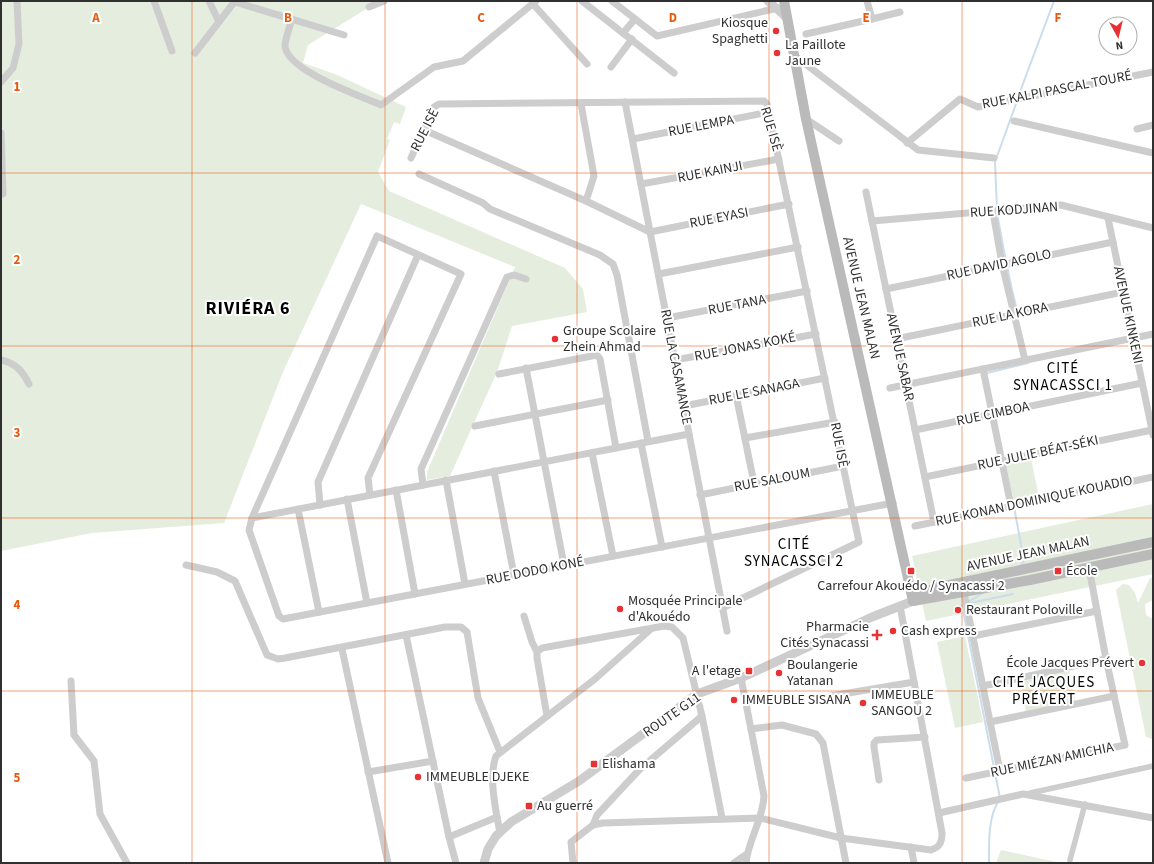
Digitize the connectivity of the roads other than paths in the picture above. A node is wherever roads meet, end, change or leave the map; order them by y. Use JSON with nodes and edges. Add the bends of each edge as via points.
{"nodes":[{"id":1,"x":17,"y":1,"type":"edge"},
{"id":2,"x":154,"y":1,"type":"edge"},
{"id":3,"x":209,"y":1,"type":"edge"},
{"id":4,"x":235,"y":1,"type":"edge"},
{"id":5,"x":384,"y":1,"type":"edge"},
{"id":6,"x":582,"y":1,"type":"edge"},
{"id":7,"x":612,"y":1,"type":"edge"},
{"id":8,"x":768,"y":1,"type":"edge"},
{"id":9,"x":867,"y":1,"type":"edge"},
{"id":10,"x":534,"y":2,"type":"edge"},
{"id":11,"x":781,"y":4,"type":"edge"},
{"id":12,"x":369,"y":7,"type":"dead end"},
{"id":13,"x":900,"y":12,"type":"dead end"},
{"id":14,"x":292,"y":19,"type":"junction"},
{"id":15,"x":635,"y":19,"type":"junction"},
{"id":16,"x":872,"y":19,"type":"junction"},
{"id":17,"x":219,"y":22,"type":"junction"},
{"id":18,"x":623,"y":33,"type":"junction"},
{"id":19,"x":806,"y":34,"type":"dead end"},
{"id":20,"x":344,"y":35,"type":"dead end"},
{"id":21,"x":632,"y":40,"type":"junction"},
{"id":22,"x":172,"y":51,"type":"dead end"},
{"id":23,"x":195,"y":53,"type":"dead end"},
{"id":24,"x":795,"y":56,"type":"junction"},
{"id":25,"x":587,"y":64,"type":"dead end"},
{"id":26,"x":611,"y":67,"type":"dead end"},
{"id":27,"x":1153,"y":72,"type":"edge"},
{"id":28,"x":674,"y":73,"type":"dead end"},
{"id":29,"x":2,"y":78,"type":"edge"},
{"id":30,"x":625,"y":102,"type":"junction"},
{"id":31,"x":581,"y":104,"type":"junction"},
{"id":32,"x":769,"y":112,"type":"junction"},
{"id":33,"x":806,"y":119,"type":"junction"},
{"id":34,"x":1014,"y":122,"type":"dead end"},
{"id":35,"x":1153,"y":126,"type":"edge"},
{"id":36,"x":1137,"y":129,"type":"dead end"},
{"id":37,"x":424,"y":130,"type":"junction"},
{"id":38,"x":1,"y":134,"type":"edge"},
{"id":39,"x":633,"y":139,"type":"junction"},
{"id":40,"x":839,"y":141,"type":"dead end"},
{"id":41,"x":907,"y":143,"type":"junction"},
{"id":42,"x":1153,"y":153,"type":"edge"},
{"id":43,"x":411,"y":158,"type":"dead end"},
{"id":44,"x":994,"y":158,"type":"dead end"},
{"id":45,"x":779,"y":159,"type":"junction"},
{"id":46,"x":420,"y":174,"type":"dead end"},
{"id":47,"x":641,"y":184,"type":"junction"},
{"id":48,"x":866,"y":192,"type":"dead end"},
{"id":49,"x":3,"y":194,"type":"dead end"},
{"id":50,"x":586,"y":200,"type":"junction"},
{"id":51,"x":788,"y":204,"type":"junction"},
{"id":52,"x":993,"y":212,"type":"junction"},
{"id":53,"x":1108,"y":218,"type":"junction"},
{"id":54,"x":872,"y":221,"type":"junction"},
{"id":55,"x":1153,"y":228,"type":"edge"},
{"id":56,"x":650,"y":232,"type":"junction"},
{"id":57,"x":1113,"y":242,"type":"junction"},
{"id":58,"x":798,"y":247,"type":"junction"},
{"id":59,"x":418,"y":255,"type":"junction"},
{"id":60,"x":1002,"y":264,"type":"junction"},
{"id":61,"x":659,"y":274,"type":"junction"},
{"id":62,"x":526,"y":279,"type":"dead end"},
{"id":63,"x":886,"y":289,"type":"junction"},
{"id":64,"x":807,"y":291,"type":"junction"},
{"id":65,"x":1124,"y":292,"type":"junction"},
{"id":66,"x":1014,"y":314,"type":"junction"},
{"id":67,"x":667,"y":318,"type":"junction"},
{"id":68,"x":816,"y":334,"type":"junction"},
{"id":69,"x":1153,"y":334,"type":"edge"},
{"id":70,"x":1133,"y":338,"type":"junction"},
{"id":71,"x":896,"y":339,"type":"junction"},
{"id":72,"x":1,"y":360,"type":"edge"},
{"id":73,"x":675,"y":360,"type":"junction"},
{"id":74,"x":1025,"y":360,"type":"junction"},
{"id":75,"x":526,"y":368,"type":"junction"},
{"id":76,"x":983,"y":369,"type":"junction"},
{"id":77,"x":499,"y":374,"type":"dead end"},
{"id":78,"x":825,"y":378,"type":"junction"},
{"id":79,"x":1142,"y":383,"type":"junction"},
{"id":80,"x":29,"y":384,"type":"dead end"},
{"id":81,"x":906,"y":384,"type":"junction"},
{"id":82,"x":890,"y":388,"type":"dead end"},
{"id":83,"x":736,"y":395,"type":"junction"},
{"id":84,"x":608,"y":400,"type":"junction"},
{"id":85,"x":684,"y":406,"type":"junction"},
{"id":86,"x":534,"y":414,"type":"junction"},
{"id":87,"x":992,"y":414,"type":"junction"},
{"id":88,"x":834,"y":422,"type":"junction"},
{"id":89,"x":475,"y":426,"type":"dead end"},
{"id":90,"x":915,"y":430,"type":"junction"},
{"id":91,"x":1152,"y":433,"type":"edge"},
{"id":92,"x":689,"y":434,"type":"junction"},
{"id":93,"x":745,"y":438,"type":"junction"},
{"id":94,"x":645,"y":442,"type":"junction"},
{"id":95,"x":616,"y":448,"type":"junction"},
{"id":96,"x":592,"y":453,"type":"junction"},
{"id":97,"x":1002,"y":461,"type":"junction"},
{"id":98,"x":543,"y":462,"type":"junction"},
{"id":99,"x":843,"y":466,"type":"junction"},
{"id":100,"x":494,"y":472,"type":"junction"},
{"id":101,"x":925,"y":477,"type":"junction"},
{"id":102,"x":1153,"y":477,"type":"edge"},
{"id":103,"x":446,"y":480,"type":"junction"},
{"id":104,"x":754,"y":483,"type":"junction"},
{"id":105,"x":423,"y":485,"type":"junction"},
{"id":106,"x":396,"y":490,"type":"junction"},
{"id":107,"x":370,"y":495,"type":"junction"},
{"id":108,"x":700,"y":495,"type":"junction"},
{"id":109,"x":347,"y":499,"type":"junction"},
{"id":110,"x":893,"y":503,"type":"junction"},
{"id":111,"x":320,"y":504,"type":"junction"},
{"id":112,"x":1011,"y":506,"type":"junction"},
{"id":113,"x":298,"y":508,"type":"junction"},
{"id":114,"x":852,"y":511,"type":"junction"},
{"id":115,"x":252,"y":518,"type":"junction"},
{"id":116,"x":934,"y":522,"type":"junction"},
{"id":117,"x":915,"y":526,"type":"dead end"},
{"id":118,"x":708,"y":538,"type":"junction"},
{"id":119,"x":1153,"y":542,"type":"edge"},
{"id":120,"x":662,"y":547,"type":"junction"},
{"id":121,"x":1153,"y":554,"type":"edge"},
{"id":122,"x":613,"y":556,"type":"junction"},
{"id":123,"x":186,"y":565,"type":"dead end"},
{"id":124,"x":564,"y":565,"type":"junction"},
{"id":125,"x":1089,"y":568,"type":"junction"},
{"id":126,"x":514,"y":575,"type":"junction"},
{"id":127,"x":464,"y":584,"type":"junction"},
{"id":128,"x":964,"y":593,"type":"junction"},
{"id":129,"x":415,"y":594,"type":"junction"},
{"id":130,"x":913,"y":601,"type":"junction"},
{"id":131,"x":367,"y":603,"type":"junction"},
{"id":132,"x":900,"y":606,"type":"junction"},
{"id":133,"x":722,"y":608,"type":"junction"},
{"id":134,"x":1097,"y":611,"type":"junction"},
{"id":135,"x":319,"y":612,"type":"junction"},
{"id":136,"x":524,"y":616,"type":"dead end"},
{"id":137,"x":652,"y":629,"type":"junction"},
{"id":138,"x":727,"y":631,"type":"dead end"},
{"id":139,"x":406,"y":635,"type":"junction"},
{"id":140,"x":973,"y":636,"type":"junction"},
{"id":141,"x":342,"y":648,"type":"junction"},
{"id":142,"x":537,"y":652,"type":"junction"},
{"id":143,"x":1106,"y":659,"type":"junction"},
{"id":144,"x":741,"y":678,"type":"junction"},
{"id":145,"x":71,"y":681,"type":"dead end"},
{"id":146,"x":914,"y":682,"type":"junction"},
{"id":147,"x":983,"y":686,"type":"junction"},
{"id":148,"x":697,"y":694,"type":"junction"},
{"id":149,"x":831,"y":696,"type":"dead end"},
{"id":150,"x":1114,"y":696,"type":"junction"},
{"id":151,"x":547,"y":716,"type":"junction"},
{"id":152,"x":702,"y":716,"type":"junction"},
{"id":153,"x":990,"y":722,"type":"junction"},
{"id":154,"x":752,"y":729,"type":"junction"},
{"id":155,"x":925,"y":737,"type":"junction"},
{"id":156,"x":500,"y":752,"type":"junction"},
{"id":157,"x":432,"y":761,"type":"junction"},
{"id":158,"x":1153,"y":766,"type":"edge"},
{"id":159,"x":1000,"y":771,"type":"junction"},
{"id":160,"x":368,"y":772,"type":"junction"},
{"id":161,"x":966,"y":778,"type":"dead end"},
{"id":162,"x":879,"y":780,"type":"dead end"},
{"id":163,"x":1023,"y":794,"type":"junction"},
{"id":164,"x":1085,"y":804,"type":"junction"},
{"id":165,"x":939,"y":813,"type":"junction"},
{"id":166,"x":497,"y":817,"type":"junction"},
{"id":167,"x":722,"y":818,"type":"junction"},
{"id":168,"x":760,"y":818,"type":"junction"},
{"id":169,"x":1153,"y":818,"type":"edge"},
{"id":170,"x":593,"y":825,"type":"junction"},
{"id":171,"x":500,"y":833,"type":"junction"},
{"id":172,"x":449,"y":837,"type":"junction"},
{"id":173,"x":841,"y":838,"type":"junction"},
{"id":174,"x":911,"y":847,"type":"junction"},
{"id":175,"x":747,"y":854,"type":"junction"},
{"id":176,"x":1070,"y":860,"type":"dead end"},
{"id":177,"x":127,"y":863,"type":"edge"},
{"id":178,"x":388,"y":863,"type":"edge"},
{"id":179,"x":456,"y":863,"type":"edge"},
{"id":180,"x":484,"y":863,"type":"edge"},
{"id":181,"x":573,"y":863,"type":"edge"},
{"id":182,"x":734,"y":863,"type":"edge"},
{"id":183,"x":746,"y":863,"type":"edge"},
{"id":184,"x":846,"y":863,"type":"edge"},
{"id":185,"x":914,"y":863,"type":"edge"}],
"edges":[{"from":1,"to":29,"type":"street","via":[[19,44],[13,68]]},
{"from":2,"to":22,"type":"street"},
{"from":3,"to":17,"type":"street"},
{"from":4,"to":14,"type":"street"},
{"from":4,"to":17,"type":"street"},
{"from":5,"to":12,"type":"street"},
{"from":6,"to":18,"type":"street"},
{"from":7,"to":15,"type":"street"},
{"from":8,"to":11,"type":"street"},
{"from":9,"to":16,"type":"street"},
{"from":10,"to":14,"type":"street","via":[[463,61],[434,67],[381,105],[310,73],[295,63],[285,45]]},
{"from":10,"to":25,"type":"street"},
{"from":11,"to":15,"type":"street","via":[[657,36]]},
{"from":11,"to":24,"type":"main road","name":"AVENUE JEAN MALAN"},
{"from":13,"to":16,"type":"street"},
{"from":14,"to":20,"type":"street"},
{"from":15,"to":18,"type":"street"},
{"from":16,"to":19,"type":"street"},
{"from":17,"to":23,"type":"street"},
{"from":18,"to":21,"type":"street"},
{"from":21,"to":26,"type":"street"},
{"from":21,"to":28,"type":"street"},
{"from":24,"to":33,"type":"main road","name":"AVENUE JEAN MALAN"},
{"from":24,"to":41,"type":"street"},
{"from":27,"to":41,"type":"street","name":"RUE KALPI PASCAL TOURÉ","via":[[978,107],[960,98]]},
{"from":30,"to":31,"type":"street","name":"RUE ISÈ"},
{"from":30,"to":32,"type":"street","name":"RUE ISÈ","via":[[764,100]]},
{"from":30,"to":39,"type":"street","name":"RUE LA CASAMANCE"},
{"from":31,"to":37,"type":"street","name":"RUE ISÈ","via":[[439,104],[434,107]]},
{"from":31,"to":50,"type":"street","via":[[594,176]]},
{"from":32,"to":39,"type":"street","name":"RUE LEMPA"},
{"from":32,"to":45,"type":"street","name":"RUE ISÈ"},
{"from":33,"to":40,"type":"street"},
{"from":33,"to":110,"type":"main road","name":"AVENUE JEAN MALAN"},
{"from":34,"to":42,"type":"street"},
{"from":35,"to":36,"type":"street"},
{"from":37,"to":43,"type":"street","name":"RUE ISÈ"},
{"from":37,"to":50,"type":"street"},
{"from":38,"to":49,"type":"street"},
{"from":39,"to":47,"type":"street","name":"RUE LA CASAMANCE"},
{"from":41,"to":44,"type":"street","via":[[918,150]]},
{"from":45,"to":47,"type":"street","name":"RUE KAINJI"},
{"from":45,"to":51,"type":"street","name":"RUE ISÈ"},
{"from":46,"to":94,"type":"street","via":[[483,203],[490,209],[600,255],[613,264]]},
{"from":47,"to":56,"type":"street","name":"RUE LA CASAMANCE"},
{"from":48,"to":54,"type":"street","name":"AVENUE SABAR"},
{"from":50,"to":56,"type":"street"},
{"from":51,"to":56,"type":"street","name":"RUE EYASI"},
{"from":51,"to":58,"type":"street","name":"RUE ISÈ"},
{"from":52,"to":53,"type":"street","name":"RUE KODJINAN","via":[[1061,205]]},
{"from":52,"to":54,"type":"street","name":"RUE KODJINAN"},
{"from":52,"to":60,"type":"street"},
{"from":53,"to":55,"type":"street","name":"RUE KODJINAN"},
{"from":53,"to":57,"type":"street","name":"AVENUE KINKENI"},
{"from":54,"to":63,"type":"street","name":"AVENUE SABAR"},
{"from":56,"to":61,"type":"street","name":"RUE LA CASAMANCE"},
{"from":57,"to":60,"type":"street","name":"RUE DAVID AGOLO"},
{"from":57,"to":65,"type":"street","name":"AVENUE KINKENI"},
{"from":58,"to":61,"type":"street"},
{"from":58,"to":64,"type":"street","name":"RUE ISÈ"},
{"from":59,"to":107,"type":"street","via":[[462,274],[368,478]]},
{"from":59,"to":111,"type":"street","via":[[318,482]]},
{"from":59,"to":115,"type":"street","via":[[377,236]]},
{"from":60,"to":63,"type":"street","name":"RUE DAVID AGOLO"},
{"from":60,"to":66,"type":"street"},
{"from":61,"to":67,"type":"street","name":"RUE LA CASAMANCE"},
{"from":62,"to":105,"type":"street","via":[[514,275],[507,277],[422,469]]},
{"from":63,"to":71,"type":"street","name":"AVENUE SABAR"},
{"from":64,"to":67,"type":"street","name":"RUE TANA"},
{"from":64,"to":68,"type":"street","name":"RUE ISÈ"},
{"from":65,"to":66,"type":"street","name":"RUE LA KORA"},
{"from":65,"to":70,"type":"street","name":"AVENUE KINKENI"},
{"from":66,"to":71,"type":"street","name":"RUE LA KORA"},
{"from":66,"to":74,"type":"street"},
{"from":67,"to":73,"type":"street","name":"RUE LA CASAMANCE"},
{"from":68,"to":73,"type":"street","name":"RUE JONAS KOKÉ"},
{"from":68,"to":78,"type":"street","name":"RUE ISÈ"},
{"from":69,"to":70,"type":"street"},
{"from":70,"to":74,"type":"street"},
{"from":70,"to":79,"type":"street","name":"AVENUE KINKENI"},
{"from":71,"to":81,"type":"street","name":"AVENUE SABAR"},
{"from":72,"to":80,"type":"street","via":[[22,371]]},
{"from":73,"to":85,"type":"street","name":"RUE LA CASAMANCE"},
{"from":74,"to":76,"type":"street"},
{"from":75,"to":77,"type":"street"},
{"from":75,"to":84,"type":"street","via":[[598,355]]},
{"from":75,"to":86,"type":"street"},
{"from":76,"to":81,"type":"street"},
{"from":76,"to":87,"type":"street"},
{"from":78,"to":83,"type":"street","name":"RUE LE SANAGA"},
{"from":78,"to":88,"type":"street","name":"RUE ISÈ"},
{"from":79,"to":87,"type":"street","name":"RUE CIMBOA"},
{"from":79,"to":91,"type":"street","name":"AVENUE KINKENI"},
{"from":81,"to":82,"type":"street"},
{"from":81,"to":90,"type":"street","name":"AVENUE SABAR"},
{"from":83,"to":85,"type":"street","name":"RUE LE SANAGA"},
{"from":83,"to":93,"type":"street"},
{"from":84,"to":86,"type":"street"},
{"from":84,"to":95,"type":"street"},
{"from":85,"to":92,"type":"street","name":"RUE LA CASAMANCE"},
{"from":86,"to":89,"type":"street"},
{"from":86,"to":98,"type":"street"},
{"from":87,"to":90,"type":"street","name":"RUE CIMBOA"},
{"from":87,"to":97,"type":"street"},
{"from":88,"to":93,"type":"street"},
{"from":88,"to":99,"type":"street","name":"RUE ISÈ"},
{"from":90,"to":101,"type":"street","name":"AVENUE SABAR"},
{"from":91,"to":97,"type":"street","name":"RUE JULIE BÉAT-SÉKI"},
{"from":92,"to":94,"type":"street"},
{"from":92,"to":108,"type":"street","name":"RUE LA CASAMANCE"},
{"from":93,"to":104,"type":"street"},
{"from":94,"to":95,"type":"street"},
{"from":94,"to":120,"type":"street"},
{"from":95,"to":96,"type":"street"},
{"from":96,"to":98,"type":"street"},
{"from":96,"to":122,"type":"street"},
{"from":97,"to":101,"type":"street","name":"RUE JULIE BÉAT-SÉKI"},
{"from":97,"to":112,"type":"street"},
{"from":98,"to":100,"type":"street"},
{"from":98,"to":124,"type":"street"},
{"from":99,"to":104,"type":"street","name":"RUE SALOUM"},
{"from":99,"to":114,"type":"street","name":"RUE ISÈ"},
{"from":100,"to":103,"type":"street"},
{"from":100,"to":126,"type":"street"},
{"from":101,"to":116,"type":"street","name":"AVENUE SABAR"},
{"from":102,"to":112,"type":"street","name":"RUE KONAN DOMINIQUE KOUADIO"},
{"from":103,"to":105,"type":"street"},
{"from":103,"to":127,"type":"street"},
{"from":104,"to":108,"type":"street","name":"RUE SALOUM"},
{"from":105,"to":106,"type":"street"},
{"from":106,"to":107,"type":"street"},
{"from":106,"to":129,"type":"street"},
{"from":107,"to":109,"type":"street"},
{"from":108,"to":118,"type":"street","name":"RUE LA CASAMANCE"},
{"from":109,"to":111,"type":"street"},
{"from":109,"to":131,"type":"street"},
{"from":110,"to":114,"type":"street","name":"RUE DODO KONÉ"},
{"from":110,"to":130,"type":"main road","name":"AVENUE JEAN MALAN"},
{"from":111,"to":113,"type":"street"},
{"from":112,"to":116,"type":"street","name":"RUE KONAN DOMINIQUE KOUADIO"},
{"from":113,"to":115,"type":"street"},
{"from":113,"to":135,"type":"street"},
{"from":114,"to":118,"type":"street","name":"RUE DODO KONÉ"},
{"from":114,"to":133,"type":"street","name":"RUE ISÈ","via":[[859,542]]},
{"from":115,"to":135,"type":"street","name":"RUE DODO KONÉ","via":[[249,530],[279,616],[283,619]]},
{"from":116,"to":117,"type":"street","name":"RUE KONAN DOMINIQUE KOUADIO"},
{"from":118,"to":120,"type":"street","name":"RUE DODO KONÉ"},
{"from":118,"to":133,"type":"street","name":"RUE LA CASAMANCE"},
{"from":119,"to":130,"type":"main road","name":"AVENUE JEAN MALAN","via":[[935,588],[919,595]]},
{"from":120,"to":122,"type":"street","name":"RUE DODO KONÉ"},
{"from":121,"to":125,"type":"main road","name":"AVENUE JEAN MALAN"},
{"from":122,"to":124,"type":"street","name":"RUE DODO KONÉ"},
{"from":123,"to":141,"type":"street","via":[[217,572],[235,581],[267,655],[278,659]]},
{"from":124,"to":126,"type":"street","name":"RUE DODO KONÉ"},
{"from":125,"to":128,"type":"main road","name":"AVENUE JEAN MALAN"},
{"from":125,"to":134,"type":"street","name":"RUE MIÉZAN AMICHIA"},
{"from":126,"to":127,"type":"street","name":"RUE DODO KONÉ"},
{"from":127,"to":129,"type":"street","name":"RUE DODO KONÉ"},
{"from":128,"to":130,"type":"main road","name":"AVENUE JEAN MALAN"},
{"from":128,"to":140,"type":"street"},
{"from":129,"to":131,"type":"street","name":"RUE DODO KONÉ"},
{"from":130,"to":132,"type":"street","name":"ROUTE G11"},
{"from":131,"to":135,"type":"street","name":"RUE DODO KONÉ"},
{"from":132,"to":144,"type":"street","name":"ROUTE G11"},
{"from":132,"to":146,"type":"street"},
{"from":133,"to":138,"type":"street","name":"RUE LA CASAMANCE"},
{"from":134,"to":140,"type":"street"},
{"from":134,"to":143,"type":"street","name":"RUE MIÉZAN AMICHIA"},
{"from":136,"to":142,"type":"street"},
{"from":137,"to":142,"type":"street","via":[[542,648]]},
{"from":137,"to":148,"type":"street","via":[[672,627],[683,638]]},
{"from":137,"to":151,"type":"street","via":[[595,679]]},
{"from":139,"to":141,"type":"street"},
{"from":139,"to":156,"type":"street","via":[[461,626],[467,632],[479,704]]},
{"from":139,"to":157,"type":"street"},
{"from":140,"to":147,"type":"street"},
{"from":141,"to":160,"type":"street"},
{"from":142,"to":151,"type":"street"},
{"from":143,"to":147,"type":"street"},
{"from":143,"to":150,"type":"street","name":"RUE MIÉZAN AMICHIA"},
{"from":144,"to":148,"type":"street","name":"ROUTE G11"},
{"from":144,"to":154,"type":"street"},
{"from":145,"to":177,"type":"street","via":[[74,735],[94,761],[100,814]]},
{"from":146,"to":149,"type":"street"},
{"from":146,"to":155,"type":"street"},
{"from":147,"to":153,"type":"street"},
{"from":148,"to":152,"type":"street"},
{"from":148,"to":171,"type":"street","name":"ROUTE G11","via":[[605,763],[511,822]]},
{"from":150,"to":153,"type":"street"},
{"from":150,"to":159,"type":"street","name":"RUE MIÉZAN AMICHIA","via":[[1125,745]]},
{"from":151,"to":156,"type":"street"},
{"from":152,"to":167,"type":"street"},
{"from":152,"to":170,"type":"street","via":[[640,769],[597,815]]},
{"from":153,"to":159,"type":"street"},
{"from":154,"to":168,"type":"street","via":[[764,796]]},
{"from":154,"to":173,"type":"street","via":[[782,725],[816,734],[820,738]]},
{"from":155,"to":162,"type":"street","via":[[877,740],[874,747]]},
{"from":155,"to":165,"type":"street"},
{"from":156,"to":166,"type":"street","via":[[496,756],[494,767],[493,794]]},
{"from":157,"to":160,"type":"street"},
{"from":157,"to":172,"type":"street"},
{"from":158,"to":163,"type":"street"},
{"from":159,"to":161,"type":"street","name":"RUE MIÉZAN AMICHIA"},
{"from":160,"to":178,"type":"street"},
{"from":163,"to":164,"type":"street"},
{"from":163,"to":165,"type":"street"},
{"from":164,"to":169,"type":"street"},
{"from":164,"to":176,"type":"street"},
{"from":165,"to":174,"type":"street","via":[[942,840],[937,848],[931,850]]},
{"from":166,"to":171,"type":"street"},
{"from":166,"to":172,"type":"street"},
{"from":167,"to":168,"type":"street"},
{"from":167,"to":170,"type":"street"},
{"from":168,"to":173,"type":"street"},
{"from":168,"to":175,"type":"street"},
{"from":170,"to":181,"type":"street","via":[[571,842]]},
{"from":171,"to":180,"type":"street","name":"ROUTE G11","via":[[488,850]]},
{"from":172,"to":179,"type":"street"},
{"from":173,"to":174,"type":"street"},
{"from":173,"to":184,"type":"street"},
{"from":174,"to":185,"type":"street"},
{"from":175,"to":182,"type":"street"},
{"from":175,"to":183,"type":"street"}]}
